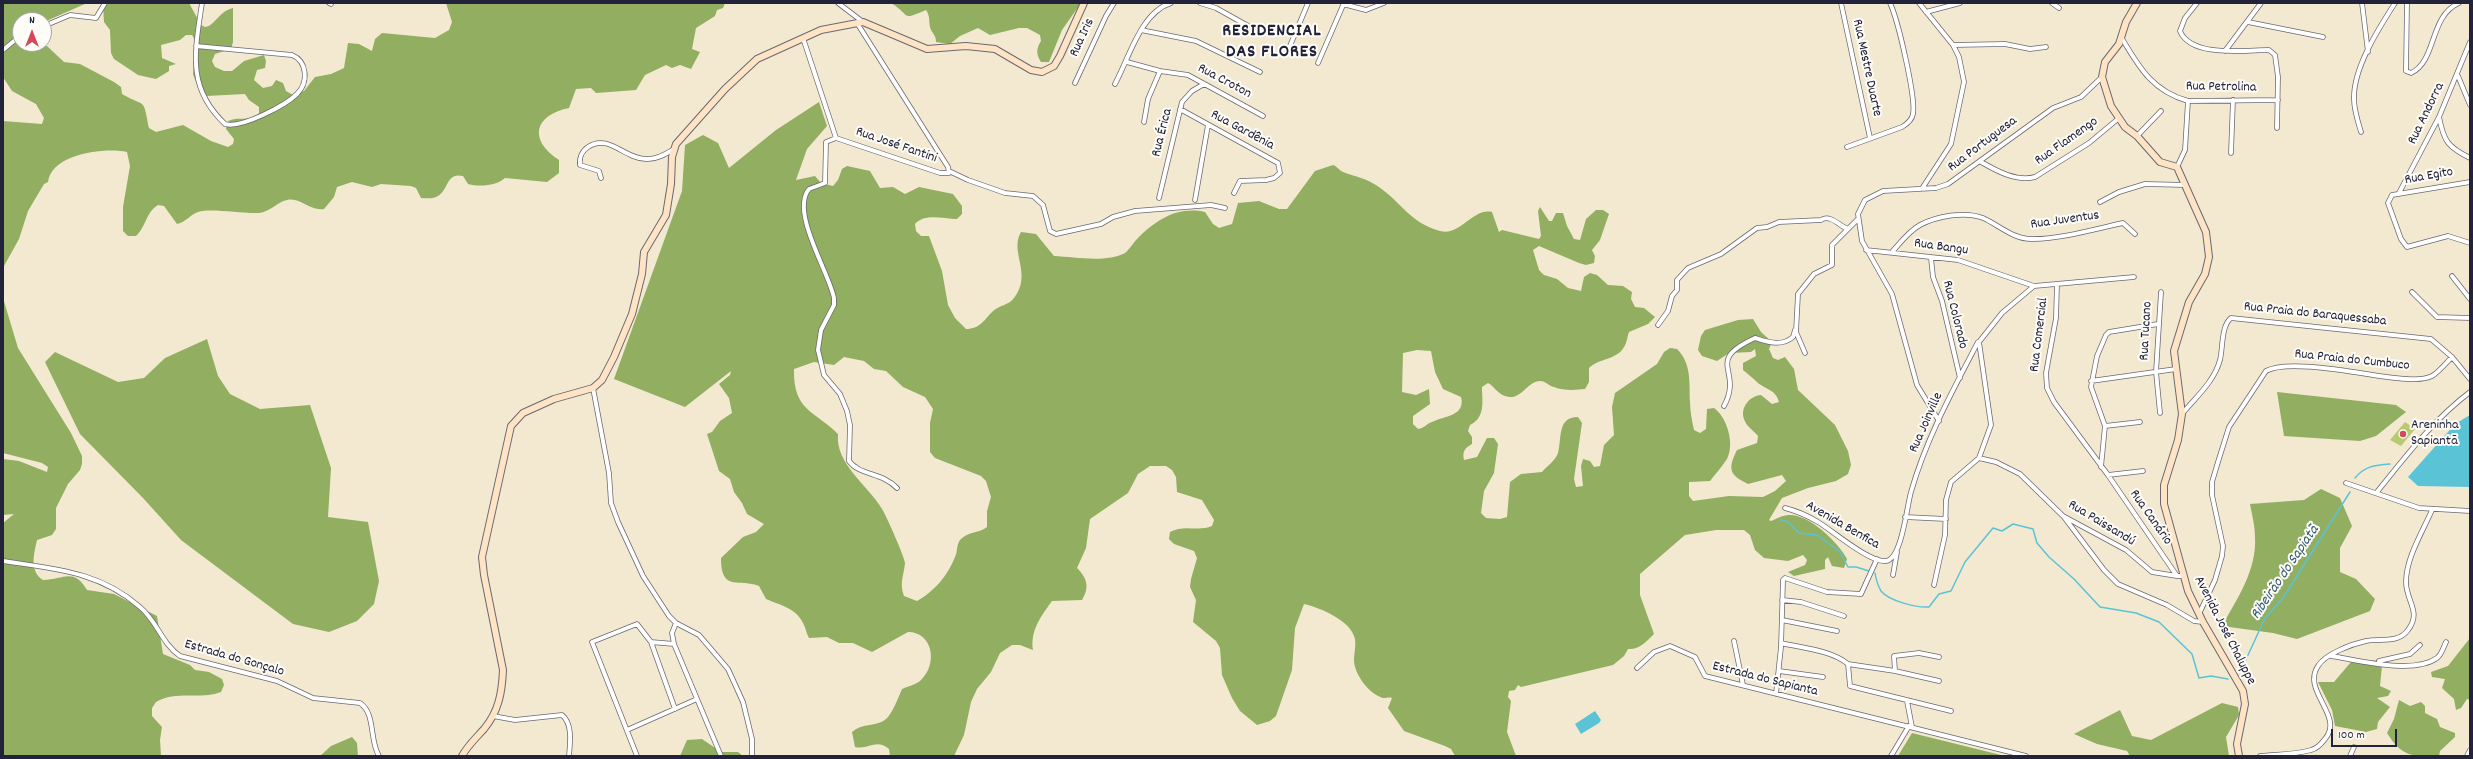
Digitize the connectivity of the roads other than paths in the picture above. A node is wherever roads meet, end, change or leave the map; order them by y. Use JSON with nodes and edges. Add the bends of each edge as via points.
{"nodes":[{"id":1,"x":105,"y":3,"type":"edge"},
{"id":2,"x":202,"y":3,"type":"edge"},
{"id":3,"x":838,"y":3,"type":"edge"},
{"id":4,"x":1084,"y":3,"type":"edge"},
{"id":5,"x":1114,"y":3,"type":"edge"},
{"id":6,"x":1171,"y":3,"type":"edge"},
{"id":7,"x":1200,"y":3,"type":"edge"},
{"id":8,"x":1308,"y":3,"type":"edge"},
{"id":9,"x":1344,"y":3,"type":"edge"},
{"id":10,"x":1384,"y":3,"type":"edge"},
{"id":11,"x":1841,"y":3,"type":"edge"},
{"id":12,"x":1890,"y":3,"type":"edge"},
{"id":13,"x":1919,"y":3,"type":"edge"},
{"id":14,"x":1960,"y":3,"type":"edge"},
{"id":15,"x":2052,"y":3,"type":"edge"},
{"id":16,"x":2137,"y":3,"type":"edge"},
{"id":17,"x":2197,"y":3,"type":"edge"},
{"id":18,"x":2261,"y":3,"type":"edge"},
{"id":19,"x":2362,"y":3,"type":"edge"},
{"id":20,"x":2395,"y":3,"type":"edge"},
{"id":21,"x":2407,"y":3,"type":"edge"},
{"id":22,"x":2459,"y":3,"type":"edge"},
{"id":23,"x":1161,"y":4,"type":"edge"},
{"id":24,"x":2059,"y":8,"type":"dead end"},
{"id":25,"x":1926,"y":12,"type":"junction"},
{"id":26,"x":860,"y":22,"type":"junction"},
{"id":27,"x":2248,"y":22,"type":"junction"},
{"id":28,"x":52,"y":23,"type":"edge"},
{"id":29,"x":1250,"y":26,"type":"dead end"},
{"id":30,"x":1141,"y":30,"type":"junction"},
{"id":31,"x":2121,"y":36,"type":"junction"},
{"id":32,"x":2323,"y":37,"type":"dead end"},
{"id":33,"x":802,"y":38,"type":"junction"},
{"id":34,"x":2470,"y":42,"type":"edge"},
{"id":35,"x":12,"y":43,"type":"edge"},
{"id":36,"x":1953,"y":45,"type":"junction"},
{"id":37,"x":196,"y":46,"type":"junction"},
{"id":38,"x":2046,"y":47,"type":"dead end"},
{"id":39,"x":3,"y":50,"type":"edge"},
{"id":40,"x":2225,"y":51,"type":"junction"},
{"id":41,"x":2368,"y":52,"type":"junction"},
{"id":42,"x":1288,"y":53,"type":"dead end"},
{"id":43,"x":1127,"y":62,"type":"junction"},
{"id":44,"x":1318,"y":63,"type":"dead end"},
{"id":45,"x":1160,"y":71,"type":"junction"},
{"id":46,"x":1260,"y":72,"type":"dead end"},
{"id":47,"x":2458,"y":76,"type":"junction"},
{"id":48,"x":2102,"y":77,"type":"junction"},
{"id":49,"x":1075,"y":83,"type":"dead end"},
{"id":50,"x":1115,"y":84,"type":"dead end"},
{"id":51,"x":1204,"y":84,"type":"junction"},
{"id":52,"x":2233,"y":100,"type":"junction"},
{"id":53,"x":2278,"y":100,"type":"junction"},
{"id":54,"x":2188,"y":101,"type":"junction"},
{"id":55,"x":2470,"y":105,"type":"edge"},
{"id":56,"x":1180,"y":109,"type":"junction"},
{"id":57,"x":2161,"y":111,"type":"dead end"},
{"id":58,"x":1263,"y":116,"type":"dead end"},
{"id":59,"x":2439,"y":117,"type":"junction"},
{"id":60,"x":2119,"y":118,"type":"junction"},
{"id":61,"x":1144,"y":122,"type":"dead end"},
{"id":62,"x":1208,"y":125,"type":"junction"},
{"id":63,"x":2277,"y":128,"type":"dead end"},
{"id":64,"x":2361,"y":132,"type":"dead end"},
{"id":65,"x":2137,"y":136,"type":"junction"},
{"id":66,"x":836,"y":138,"type":"junction"},
{"id":67,"x":1870,"y":138,"type":"junction"},
{"id":68,"x":1847,"y":147,"type":"dead end"},
{"id":69,"x":674,"y":148,"type":"junction"},
{"id":70,"x":2231,"y":153,"type":"dead end"},
{"id":71,"x":2470,"y":158,"type":"edge"},
{"id":72,"x":1981,"y":162,"type":"junction"},
{"id":73,"x":2177,"y":166,"type":"junction"},
{"id":74,"x":949,"y":171,"type":"junction"},
{"id":75,"x":602,"y":178,"type":"dead end"},
{"id":76,"x":2470,"y":182,"type":"edge"},
{"id":77,"x":2186,"y":186,"type":"junction"},
{"id":78,"x":1923,"y":187,"type":"junction"},
{"id":79,"x":1234,"y":193,"type":"dead end"},
{"id":80,"x":2399,"y":194,"type":"junction"},
{"id":81,"x":1158,"y":198,"type":"dead end"},
{"id":82,"x":1195,"y":200,"type":"dead end"},
{"id":83,"x":2100,"y":202,"type":"dead end"},
{"id":84,"x":1225,"y":208,"type":"dead end"},
{"id":85,"x":1858,"y":218,"type":"junction"},
{"id":86,"x":1848,"y":229,"type":"junction"},
{"id":87,"x":2134,"y":234,"type":"dead end"},
{"id":88,"x":2470,"y":242,"type":"edge"},
{"id":89,"x":1866,"y":250,"type":"junction"},
{"id":90,"x":1892,"y":252,"type":"junction"},
{"id":91,"x":1931,"y":258,"type":"junction"},
{"id":92,"x":2452,"y":276,"type":"dead end"},
{"id":93,"x":2134,"y":277,"type":"dead end"},
{"id":94,"x":2057,"y":284,"type":"junction"},
{"id":95,"x":2034,"y":286,"type":"junction"},
{"id":96,"x":2161,"y":292,"type":"dead end"},
{"id":97,"x":2412,"y":292,"type":"dead end"},
{"id":98,"x":2470,"y":299,"type":"edge"},
{"id":99,"x":2470,"y":318,"type":"edge"},
{"id":100,"x":2158,"y":324,"type":"junction"},
{"id":101,"x":1658,"y":325,"type":"dead end"},
{"id":102,"x":1796,"y":325,"type":"junction"},
{"id":103,"x":1979,"y":342,"type":"junction"},
{"id":104,"x":1805,"y":353,"type":"dead end"},
{"id":105,"x":2452,"y":357,"type":"junction"},
{"id":106,"x":2176,"y":369,"type":"junction"},
{"id":107,"x":2156,"y":372,"type":"junction"},
{"id":108,"x":1960,"y":378,"type":"junction"},
{"id":109,"x":2470,"y":379,"type":"edge"},
{"id":110,"x":2092,"y":381,"type":"junction"},
{"id":111,"x":593,"y":388,"type":"junction"},
{"id":112,"x":2470,"y":392,"type":"edge"},
{"id":113,"x":1724,"y":406,"type":"dead end"},
{"id":114,"x":2160,"y":413,"type":"dead end"},
{"id":115,"x":2182,"y":414,"type":"junction"},
{"id":116,"x":1938,"y":421,"type":"junction"},
{"id":117,"x":2140,"y":422,"type":"dead end"},
{"id":118,"x":2105,"y":426,"type":"junction"},
{"id":119,"x":1979,"y":458,"type":"junction"},
{"id":120,"x":2101,"y":468,"type":"junction"},
{"id":121,"x":2143,"y":471,"type":"dead end"},
{"id":122,"x":2108,"y":475,"type":"junction"},
{"id":123,"x":2346,"y":483,"type":"dead end"},
{"id":124,"x":897,"y":488,"type":"dead end"},
{"id":125,"x":2377,"y":492,"type":"junction"},
{"id":126,"x":1785,"y":508,"type":"dead end"},
{"id":127,"x":2432,"y":510,"type":"junction"},
{"id":128,"x":2470,"y":511,"type":"edge"},
{"id":129,"x":2063,"y":516,"type":"junction"},
{"id":130,"x":1905,"y":517,"type":"junction"},
{"id":131,"x":1946,"y":519,"type":"junction"},
{"id":132,"x":1898,"y":546,"type":"junction"},
{"id":133,"x":1877,"y":559,"type":"junction"},
{"id":134,"x":3,"y":560,"type":"edge"},
{"id":135,"x":1893,"y":575,"type":"dead end"},
{"id":136,"x":2180,"y":576,"type":"junction"},
{"id":137,"x":1934,"y":585,"type":"dead end"},
{"id":138,"x":1782,"y":600,"type":"junction"},
{"id":139,"x":2199,"y":614,"type":"junction"},
{"id":140,"x":1844,"y":616,"type":"dead end"},
{"id":141,"x":1782,"y":620,"type":"junction"},
{"id":142,"x":2203,"y":622,"type":"junction"},
{"id":143,"x":676,"y":623,"type":"junction"},
{"id":144,"x":1837,"y":631,"type":"dead end"},
{"id":145,"x":1734,"y":641,"type":"dead end"},
{"id":146,"x":651,"y":642,"type":"junction"},
{"id":147,"x":2446,"y":642,"type":"dead end"},
{"id":148,"x":1781,"y":643,"type":"junction"},
{"id":149,"x":674,"y":644,"type":"junction"},
{"id":150,"x":2420,"y":645,"type":"dead end"},
{"id":151,"x":2330,"y":656,"type":"junction"},
{"id":152,"x":1939,"y":657,"type":"dead end"},
{"id":153,"x":2372,"y":662,"type":"junction"},
{"id":154,"x":1848,"y":664,"type":"junction"},
{"id":155,"x":1637,"y":668,"type":"dead end"},
{"id":156,"x":1778,"y":671,"type":"junction"},
{"id":157,"x":1895,"y":671,"type":"junction"},
{"id":158,"x":1823,"y":677,"type":"dead end"},
{"id":159,"x":1939,"y":681,"type":"dead end"},
{"id":160,"x":1742,"y":685,"type":"junction"},
{"id":161,"x":1776,"y":694,"type":"junction"},
{"id":162,"x":697,"y":699,"type":"junction"},
{"id":163,"x":1907,"y":701,"type":"junction"},
{"id":164,"x":675,"y":709,"type":"junction"},
{"id":165,"x":1951,"y":711,"type":"dead end"},
{"id":166,"x":493,"y":716,"type":"junction"},
{"id":167,"x":1910,"y":726,"type":"junction"},
{"id":168,"x":627,"y":730,"type":"junction"},
{"id":169,"x":2354,"y":747,"type":"dead end"},
{"id":170,"x":2311,"y":750,"type":"junction"},
{"id":171,"x":2470,"y":750,"type":"edge"},
{"id":172,"x":379,"y":756,"type":"edge"},
{"id":173,"x":462,"y":756,"type":"edge"},
{"id":174,"x":569,"y":756,"type":"edge"},
{"id":175,"x":638,"y":756,"type":"edge"},
{"id":176,"x":721,"y":756,"type":"edge"},
{"id":177,"x":752,"y":756,"type":"edge"},
{"id":178,"x":1891,"y":756,"type":"edge"},
{"id":179,"x":2026,"y":756,"type":"edge"},
{"id":180,"x":2239,"y":756,"type":"edge"},
{"id":181,"x":2260,"y":756,"type":"edge"},
{"id":182,"x":2311,"y":756,"type":"edge"},
{"id":183,"x":2350,"y":756,"type":"edge"},
{"id":184,"x":2467,"y":756,"type":"edge"}],
"edges":[{"from":1,"to":28,"type":"street","via":[[96,18],[70,15]]},
{"from":2,"to":37,"type":"street"},
{"from":3,"to":26,"type":"street","name":"Rua José Fantini"},
{"from":4,"to":26,"type":"street","via":[[1054,66],[1042,72],[1031,70],[995,49],[966,46],[927,48]]},
{"from":5,"to":49,"type":"street","name":"Rua Iris"},
{"from":6,"to":23,"type":"street"},
{"from":7,"to":29,"type":"street","via":[[1216,8]]},
{"from":8,"to":42,"type":"street"},
{"from":9,"to":10,"type":"street","via":[[1366,10]]},
{"from":9,"to":44,"type":"street"},
{"from":11,"to":67,"type":"street","name":"Rua Mestre Duarte"},
{"from":12,"to":67,"type":"street","via":[[1900,33],[1913,100],[1913,115],[1902,127]]},
{"from":13,"to":25,"type":"street"},
{"from":14,"to":25,"type":"street"},
{"from":15,"to":24,"type":"street"},
{"from":16,"to":31,"type":"street"},
{"from":17,"to":40,"type":"street","via":[[2181,25],[2182,37],[2196,46]]},
{"from":18,"to":27,"type":"street"},
{"from":19,"to":41,"type":"street"},
{"from":20,"to":41,"type":"street"},
{"from":21,"to":22,"type":"street","via":[[2406,71],[2411,73],[2427,55],[2446,11]]},
{"from":23,"to":30,"type":"street","via":[[1150,15]]},
{"from":25,"to":36,"type":"street"},
{"from":26,"to":33,"type":"street","via":[[834,26]]},
{"from":26,"to":74,"type":"street","name":"Rua José Fantini"},
{"from":27,"to":32,"type":"street"},
{"from":27,"to":40,"type":"street"},
{"from":30,"to":43,"type":"street"},
{"from":30,"to":46,"type":"street","via":[[1196,41]]},
{"from":31,"to":48,"type":"street","via":[[2119,44],[2105,62]]},
{"from":31,"to":54,"type":"street","name":"Rua Petrolina","via":[[2156,87]]},
{"from":33,"to":66,"type":"street","name":"Rua José Fantini"},
{"from":33,"to":69,"type":"street","via":[[753,62],[725,89]]},
{"from":34,"to":47,"type":"street","name":"Rua Andorra"},
{"from":35,"to":39,"type":"street"},
{"from":36,"to":38,"type":"street","via":[[2005,44],[2030,49]]},
{"from":36,"to":78,"type":"street","via":[[1959,57],[1964,82],[1955,134],[1941,162]]},
{"from":37,"to":37,"type":"street","via":[[194,65],[202,93],[225,124],[232,125],[254,119],[298,94],[304,82],[303,65],[292,55]]},
{"from":40,"to":53,"type":"street","via":[[2273,52],[2277,60]]},
{"from":41,"to":64,"type":"street","via":[[2360,66],[2355,88],[2356,114]]},
{"from":43,"to":45,"type":"street","name":"Rua Croton"},
{"from":43,"to":50,"type":"street"},
{"from":45,"to":51,"type":"street","name":"Rua Croton","via":[[1188,75]]},
{"from":45,"to":61,"type":"street","via":[[1148,99]]},
{"from":47,"to":55,"type":"street"},
{"from":47,"to":59,"type":"street","name":"Rua Andorra"},
{"from":48,"to":60,"type":"street","via":[[2111,106]]},
{"from":48,"to":72,"type":"street","name":"Rua Portuguesa","via":[[2081,97],[2053,108]]},
{"from":51,"to":56,"type":"street","name":"Rua Érica","via":[[1186,96]]},
{"from":51,"to":58,"type":"street","name":"Rua Croton"},
{"from":52,"to":53,"type":"street","name":"Rua Petrolina"},
{"from":52,"to":54,"type":"street","name":"Rua Petrolina"},
{"from":52,"to":70,"type":"street"},
{"from":53,"to":63,"type":"street"},
{"from":54,"to":73,"type":"street","via":[[2185,150]]},
{"from":56,"to":62,"type":"street","name":"Rua Gardênia"},
{"from":56,"to":81,"type":"street","name":"Rua Érica"},
{"from":57,"to":65,"type":"street"},
{"from":59,"to":71,"type":"street","via":[[2449,146]]},
{"from":59,"to":80,"type":"street","name":"Rua Andorra"},
{"from":60,"to":65,"type":"street"},
{"from":60,"to":72,"type":"street","name":"Rua Flamengo","via":[[2089,143],[2035,177],[2027,179],[2005,174]]},
{"from":62,"to":79,"type":"street","name":"Rua Gardênia","via":[[1272,159],[1280,166],[1280,173],[1274,178],[1240,181]]},
{"from":62,"to":82,"type":"street"},
{"from":65,"to":73,"type":"street","via":[[2160,162]]},
{"from":66,"to":74,"type":"street","name":"Rua José Fantini","via":[[944,174]]},
{"from":66,"to":124,"type":"street","via":[[826,142],[825,183],[809,189],[805,202],[806,225],[834,298],[818,341],[820,361],[824,375],[840,394],[847,411],[850,425],[849,461],[856,468],[886,478]]},
{"from":67,"to":68,"type":"street"},
{"from":69,"to":75,"type":"street","via":[[663,156],[646,160],[605,142],[595,142],[584,150],[579,160],[580,165],[599,171]]},
{"from":69,"to":111,"type":"street","via":[[666,214],[644,252],[638,293],[625,333],[608,370]]},
{"from":72,"to":78,"type":"street","name":"Rua Portuguesa","via":[[1948,184],[1936,188]]},
{"from":73,"to":77,"type":"street","name":"Avenida José Chaluppe"},
{"from":74,"to":84,"type":"street","via":[[1005,192],[1033,196],[1043,205],[1050,231],[1056,234],[1101,224],[1113,217],[1136,211],[1206,205]]},
{"from":76,"to":80,"type":"street","name":"Rua Egito"},
{"from":77,"to":83,"type":"street","via":[[2145,184],[2119,192]]},
{"from":77,"to":106,"type":"street","name":"Avenida José Chaluppe","via":[[2206,232],[2209,257],[2206,274],[2189,302],[2174,351]]},
{"from":78,"to":85,"type":"street","name":"Rua Portuguesa","via":[[1883,192],[1870,197],[1862,205]]},
{"from":80,"to":88,"type":"street","name":"Rua Egito","via":[[2392,195],[2389,199],[2390,212],[2400,239],[2407,247],[2448,236]]},
{"from":85,"to":86,"type":"street","name":"Rua Portuguesa"},
{"from":85,"to":89,"type":"street","via":[[1860,236]]},
{"from":86,"to":101,"type":"street","via":[[1825,218],[1780,222],[1752,230],[1721,254],[1688,268],[1677,280],[1677,290]]},
{"from":86,"to":102,"type":"street","name":"Rua Portuguesa","via":[[1831,247],[1832,265],[1815,273],[1798,294]]},
{"from":87,"to":90,"type":"street","name":"Rua Juventus","via":[[2123,223],[2032,239],[2013,234],[1982,218],[1968,215],[1950,216],[1920,225]]},
{"from":89,"to":90,"type":"street","name":"Rua Bangu"},
{"from":89,"to":116,"type":"street","via":[[1892,294],[1917,385]]},
{"from":90,"to":91,"type":"street","name":"Rua Bangu"},
{"from":91,"to":95,"type":"street","name":"Rua Bangu","via":[[1964,261]]},
{"from":91,"to":108,"type":"street","name":"Rua Colorado","via":[[1933,277],[1942,301]]},
{"from":92,"to":98,"type":"street"},
{"from":93,"to":94,"type":"street"},
{"from":94,"to":95,"type":"street"},
{"from":94,"to":120,"type":"street","name":"Rua Comercial","via":[[2056,318],[2046,373],[2047,388],[2054,402]]},
{"from":95,"to":103,"type":"street","name":"Rua Joinville","via":[[2002,314]]},
{"from":96,"to":100,"type":"street","name":"Rua Tucano"},
{"from":97,"to":99,"type":"street","via":[[2437,317]]},
{"from":100,"to":107,"type":"street","name":"Rua Tucano"},
{"from":100,"to":110,"type":"street","via":[[2113,330],[2106,335],[2097,356]]},
{"from":102,"to":104,"type":"street","via":[[1797,335]]},
{"from":102,"to":113,"type":"street","via":[[1793,337],[1785,342],[1777,343],[1755,338],[1732,350],[1727,357],[1731,394]]},
{"from":103,"to":108,"type":"street","name":"Rua Joinville"},
{"from":103,"to":119,"type":"street","via":[[1991,418],[1989,433]]},
{"from":105,"to":109,"type":"street"},
{"from":105,"to":115,"type":"street","name":"Rua Praia do Baraquessaba","via":[[2438,343],[2420,336],[2231,318],[2226,327],[2217,369],[2206,387]]},
{"from":105,"to":139,"type":"street","name":"Rua Praia do Cumbuco","via":[[2431,376],[2420,379],[2293,365],[2273,367],[2266,372],[2229,427],[2212,482],[2212,495],[2223,546],[2215,580]]},
{"from":106,"to":107,"type":"street"},
{"from":106,"to":115,"type":"street","name":"Avenida José Chaluppe"},
{"from":107,"to":110,"type":"street"},
{"from":107,"to":114,"type":"street","name":"Rua Tucano"},
{"from":108,"to":116,"type":"street","name":"Rua Joinville"},
{"from":110,"to":118,"type":"street","via":[[2092,395]]},
{"from":111,"to":143,"type":"street","via":[[609,473],[611,503],[643,576]]},
{"from":111,"to":166,"type":"street","via":[[523,413],[511,426],[482,557],[503,670],[500,698]]},
{"from":112,"to":125,"type":"street","via":[[2451,405],[2434,422]]},
{"from":115,"to":136,"type":"street","name":"Avenida José Chaluppe","via":[[2163,495]]},
{"from":116,"to":130,"type":"street","name":"Rua Joinville","via":[[1914,481]]},
{"from":117,"to":118,"type":"street"},
{"from":118,"to":120,"type":"street"},
{"from":119,"to":129,"type":"street","name":"Rua Paissandú","via":[[1996,462],[2020,474]]},
{"from":119,"to":131,"type":"street","via":[[1951,482],[1946,500]]},
{"from":120,"to":122,"type":"street","name":"Rua Canário"},
{"from":121,"to":122,"type":"street"},
{"from":122,"to":136,"type":"street","name":"Rua Canário"},
{"from":123,"to":125,"type":"street"},
{"from":125,"to":127,"type":"street","via":[[2406,505]]},
{"from":126,"to":133,"type":"street","name":"Avenida Benfica","via":[[1809,517]]},
{"from":127,"to":128,"type":"street"},
{"from":127,"to":151,"type":"street","via":[[2407,575],[2407,589],[2415,613],[2409,629],[2400,637],[2360,642]]},
{"from":129,"to":136,"type":"street","name":"Rua Paissandú","via":[[2126,550],[2152,572]]},
{"from":129,"to":142,"type":"street","via":[[2104,570],[2118,584],[2167,605],[2194,621]]},
{"from":130,"to":131,"type":"street"},
{"from":130,"to":132,"type":"street","name":"Avenida Benfica"},
{"from":131,"to":137,"type":"street"},
{"from":132,"to":133,"type":"street","name":"Avenida Benfica","via":[[1891,559]]},
{"from":132,"to":135,"type":"street"},
{"from":133,"to":138,"type":"street","via":[[1860,594],[1827,592],[1785,578]]},
{"from":134,"to":172,"type":"street","name":"Estrada do Gonçalo","via":[[87,575],[110,586],[141,607],[172,651],[180,656],[278,681],[313,698],[360,703],[368,712],[374,749]]},
{"from":136,"to":139,"type":"street","name":"Avenida José Chaluppe"},
{"from":138,"to":140,"type":"street","via":[[1801,602]]},
{"from":138,"to":141,"type":"street"},
{"from":139,"to":142,"type":"street","name":"Avenida José Chaluppe"},
{"from":141,"to":144,"type":"street"},
{"from":141,"to":148,"type":"street"},
{"from":142,"to":180,"type":"street","name":"Avenida José Chaluppe","via":[[2243,691],[2245,704],[2237,744]]},
{"from":143,"to":149,"type":"street","via":[[672,633]]},
{"from":143,"to":177,"type":"street","via":[[699,635],[728,669],[743,702],[752,740]]},
{"from":145,"to":160,"type":"street"},
{"from":146,"to":149,"type":"street"},
{"from":146,"to":164,"type":"street"},
{"from":146,"to":168,"type":"street","via":[[637,624],[592,642]]},
{"from":147,"to":153,"type":"street","via":[[2437,658],[2423,664],[2400,666]]},
{"from":148,"to":154,"type":"street","via":[[1832,655]]},
{"from":148,"to":156,"type":"street"},
{"from":149,"to":162,"type":"street"},
{"from":150,"to":153,"type":"street","via":[[2410,654]]},
{"from":151,"to":153,"type":"street"},
{"from":151,"to":170,"type":"street","via":[[2318,666],[2314,681],[2329,716],[2331,729],[2322,743]]},
{"from":152,"to":157,"type":"street","via":[[1919,653],[1894,656]]},
{"from":154,"to":157,"type":"street"},
{"from":154,"to":163,"type":"street","via":[[1850,686]]},
{"from":155,"to":160,"type":"street","name":"Estrada do Sapianta","via":[[1654,652],[1670,646],[1695,658],[1704,676]]},
{"from":156,"to":158,"type":"street"},
{"from":156,"to":161,"type":"street"},
{"from":157,"to":159,"type":"street"},
{"from":160,"to":161,"type":"street","name":"Estrada do Sapianta"},
{"from":161,"to":167,"type":"street","name":"Estrada do Sapianta"},
{"from":162,"to":164,"type":"street"},
{"from":162,"to":176,"type":"street"},
{"from":163,"to":165,"type":"street"},
{"from":163,"to":167,"type":"street"},
{"from":164,"to":168,"type":"street"},
{"from":166,"to":173,"type":"street"},
{"from":166,"to":174,"type":"street","via":[[514,720],[562,715],[567,721],[570,734]]},
{"from":167,"to":178,"type":"street"},
{"from":167,"to":179,"type":"street","name":"Estrada do Sapianta"},
{"from":168,"to":175,"type":"street"},
{"from":169,"to":183,"type":"street"},
{"from":170,"to":181,"type":"street"},
{"from":170,"to":182,"type":"street"},
{"from":171,"to":184,"type":"street"}]}
